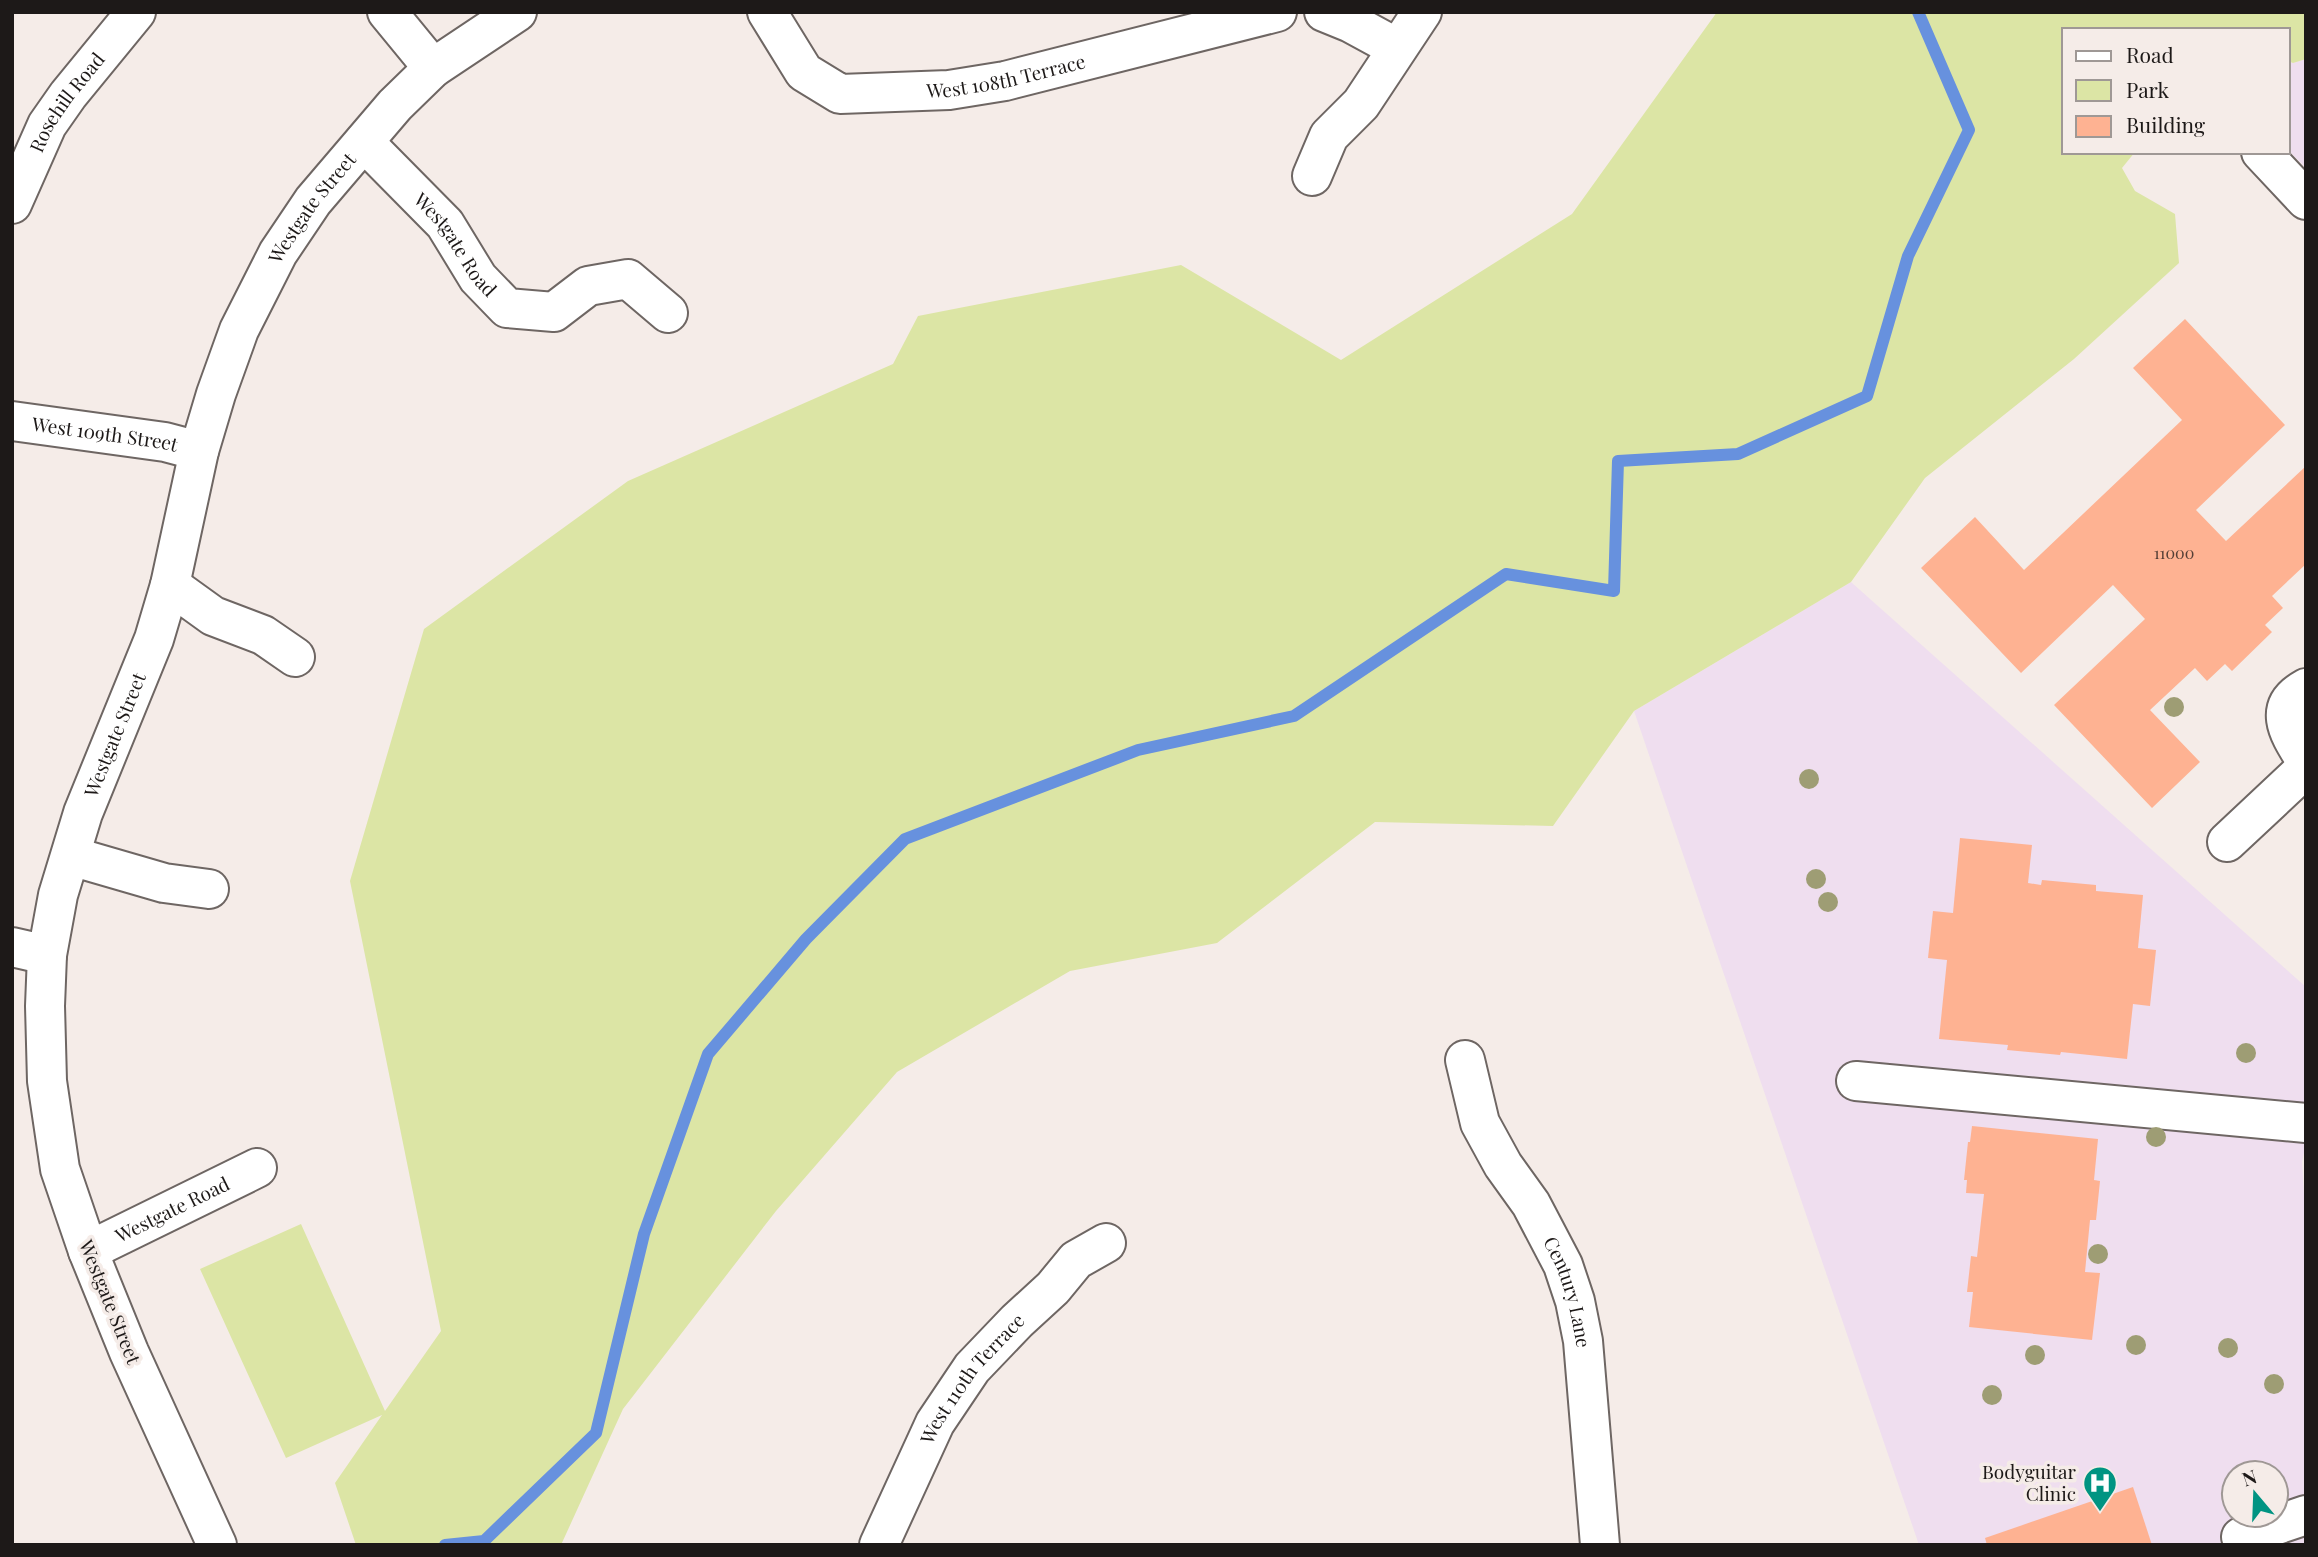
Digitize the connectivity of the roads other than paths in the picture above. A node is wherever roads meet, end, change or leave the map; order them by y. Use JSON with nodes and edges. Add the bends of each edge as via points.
{"nodes":[{"id":1,"x":136,"y":12,"type":"edge"},
{"id":2,"x":387,"y":12,"type":"edge"},
{"id":3,"x":517,"y":12,"type":"edge"},
{"id":4,"x":767,"y":12,"type":"edge"},
{"id":5,"x":1277,"y":12,"type":"edge"},
{"id":6,"x":1324,"y":12,"type":"edge"},
{"id":7,"x":1422,"y":12,"type":"edge"},
{"id":8,"x":1397,"y":48,"type":"junction"},
{"id":9,"x":433,"y":68,"type":"junction"},
{"id":10,"x":364,"y":142,"type":"junction"},
{"id":11,"x":2263,"y":154,"type":"edge"},
{"id":12,"x":1312,"y":176,"type":"dead end"},
{"id":13,"x":2306,"y":200,"type":"edge"},
{"id":14,"x":12,"y":204,"type":"edge"},
{"id":15,"x":667,"y":313,"type":"dead end"},
{"id":16,"x":12,"y":421,"type":"edge"},
{"id":17,"x":199,"y":451,"type":"junction"},
{"id":18,"x":170,"y":585,"type":"junction"},
{"id":19,"x":295,"y":657,"type":"dead end"},
{"id":20,"x":2306,"y":688,"type":"edge"},
{"id":21,"x":2306,"y":761,"type":"edge"},
{"id":22,"x":2306,"y":768,"type":"edge"},
{"id":23,"x":2227,"y":842,"type":"dead end"},
{"id":24,"x":71,"y":856,"type":"junction"},
{"id":25,"x":209,"y":889,"type":"dead end"},
{"id":26,"x":29,"y":951,"type":"edge"},
{"id":27,"x":1465,"y":1060,"type":"dead end"},
{"id":28,"x":1856,"y":1081,"type":"dead end"},
{"id":29,"x":2306,"y":1123,"type":"edge"},
{"id":30,"x":257,"y":1168,"type":"dead end"},
{"id":31,"x":1106,"y":1243,"type":"dead end"},
{"id":32,"x":88,"y":1251,"type":"junction"},
{"id":33,"x":2306,"y":1515,"type":"edge"},
{"id":34,"x":2241,"y":1537,"type":"dead end"},
{"id":35,"x":217,"y":1545,"type":"edge"},
{"id":36,"x":879,"y":1545,"type":"edge"},
{"id":37,"x":1600,"y":1545,"type":"edge"}],
"edges":[{"from":1,"to":14,"type":"street","name":"Rosehill Road","via":[[47,125]]},
{"from":2,"to":9,"type":"street"},
{"from":3,"to":9,"type":"street","name":"Westgate Street"},
{"from":4,"to":5,"type":"street","name":"West 108th Terrace","via":[[804,72],[840,94],[949,90],[1005,81]]},
{"from":6,"to":8,"type":"street"},
{"from":7,"to":8,"type":"street"},
{"from":8,"to":12,"type":"street","via":[[1361,104],[1329,136]]},
{"from":9,"to":10,"type":"street","name":"Westgate Street"},
{"from":10,"to":15,"type":"street","name":"Westgate Road","via":[[445,224],[478,278],[507,308],[554,312],[588,286],[628,279]]},
{"from":10,"to":17,"type":"street","name":"Westgate Street","via":[[313,201],[278,253],[239,330]]},
{"from":11,"to":13,"type":"street"},
{"from":16,"to":17,"type":"street","name":"West 109th Street","via":[[165,442]]},
{"from":17,"to":18,"type":"street","name":"Westgate Street"},
{"from":18,"to":19,"type":"street","via":[[213,616],[262,635]]},
{"from":18,"to":24,"type":"street","name":"Westgate Street","via":[[154,639],[83,813]]},
{"from":20,"to":21,"type":"street","via":[[2286,709],[2284,721]]},
{"from":22,"to":23,"type":"street"},
{"from":24,"to":25,"type":"street","via":[[164,883]]},
{"from":24,"to":26,"type":"street","name":"Westgate Street","via":[[58,895]]},
{"from":26,"to":32,"type":"street","name":"Westgate Street","via":[[45,1006],[47,1081],[60,1169]]},
{"from":27,"to":37,"type":"street","name":"Century Lane","via":[[1480,1124],[1531,1204],[1563,1265],[1575,1301],[1583,1341]]},
{"from":28,"to":29,"type":"street"},
{"from":30,"to":32,"type":"street","name":"Westgate Road"},
{"from":31,"to":36,"type":"street","name":"West 110th Terrace","via":[[1076,1260],[972,1368],[935,1423]]},
{"from":32,"to":35,"type":"street","name":"Westgate Street"},
{"from":33,"to":34,"type":"street"}]}
